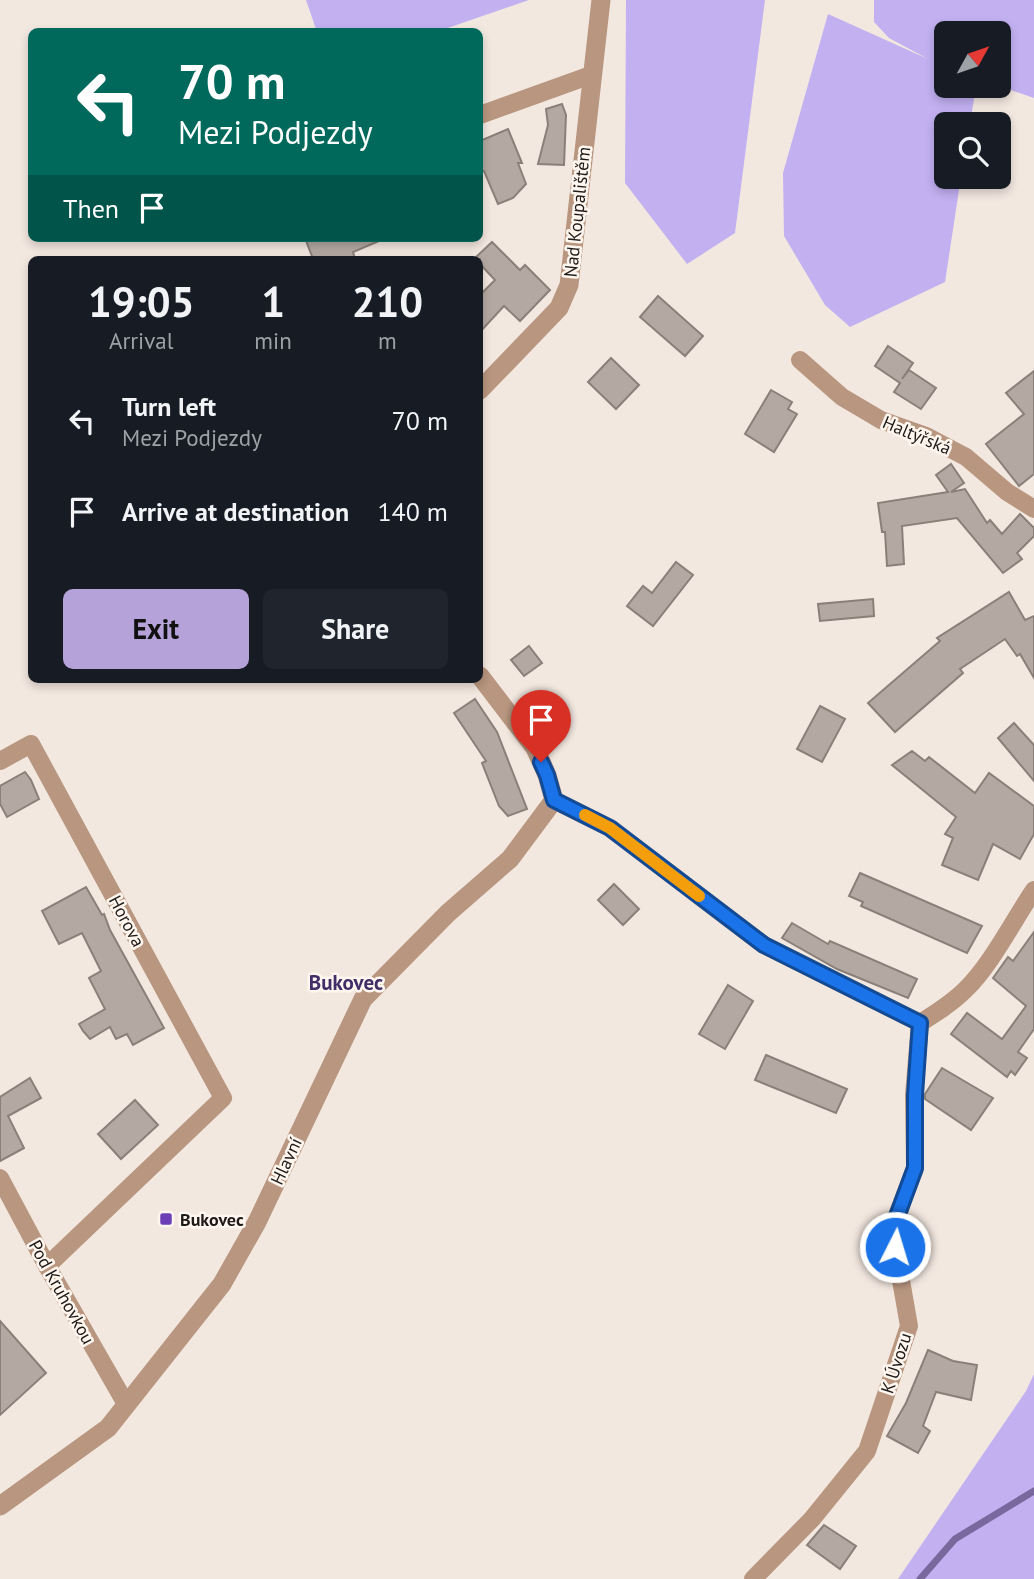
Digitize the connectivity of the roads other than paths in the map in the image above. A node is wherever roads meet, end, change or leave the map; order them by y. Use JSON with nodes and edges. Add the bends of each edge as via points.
{"nodes":[{"id":1,"x":601,"y":0,"type":"edge"},
{"id":2,"x":591,"y":75,"type":"junction"},
{"id":3,"x":483,"y":114,"type":"edge"},
{"id":4,"x":800,"y":360,"type":"dead end"},
{"id":5,"x":483,"y":387,"type":"edge"},
{"id":6,"x":1034,"y":509,"type":"edge"},
{"id":7,"x":483,"y":680,"type":"edge"},
{"id":8,"x":0,"y":761,"type":"edge"},
{"id":9,"x":554,"y":800,"type":"junction"},
{"id":10,"x":1034,"y":890,"type":"edge"},
{"id":11,"x":920,"y":1023,"type":"junction"},
{"id":12,"x":0,"y":1178,"type":"edge"},
{"id":13,"x":47,"y":1266,"type":"junction"},
{"id":14,"x":126,"y":1404,"type":"junction"},
{"id":15,"x":0,"y":1506,"type":"edge"},
{"id":16,"x":753,"y":1579,"type":"edge"}],
"edges":[{"from":1,"to":2,"type":"street","name":"Nad Koupalištěm"},
{"from":2,"to":3,"type":"street"},
{"from":2,"to":5,"type":"street","name":"Nad Koupalištěm","via":[[569,285],[559,308]]},
{"from":4,"to":6,"type":"street","name":"Haltýřská","via":[[842,397],[881,420],[966,457]]},
{"from":7,"to":9,"type":"street","via":[[535,748]]},
{"from":8,"to":13,"type":"street","name":"Horova","via":[[31,744],[223,1098]]},
{"from":9,"to":11,"type":"street","via":[[610,828],[764,945]]},
{"from":9,"to":14,"type":"street","name":"Hlavní","via":[[510,859],[448,913],[363,999],[257,1222],[222,1284]]},
{"from":10,"to":11,"type":"street","via":[[966,989]]},
{"from":11,"to":16,"type":"street","name":"K Úvozu","via":[[915,1168],[892,1230],[909,1326],[867,1451],[812,1519]]},
{"from":12,"to":13,"type":"street","name":"Pod Kruhovkou"},
{"from":13,"to":14,"type":"street","name":"Pod Kruhovkou"},
{"from":14,"to":15,"type":"street","name":"Hlavní","via":[[108,1428]]}]}
